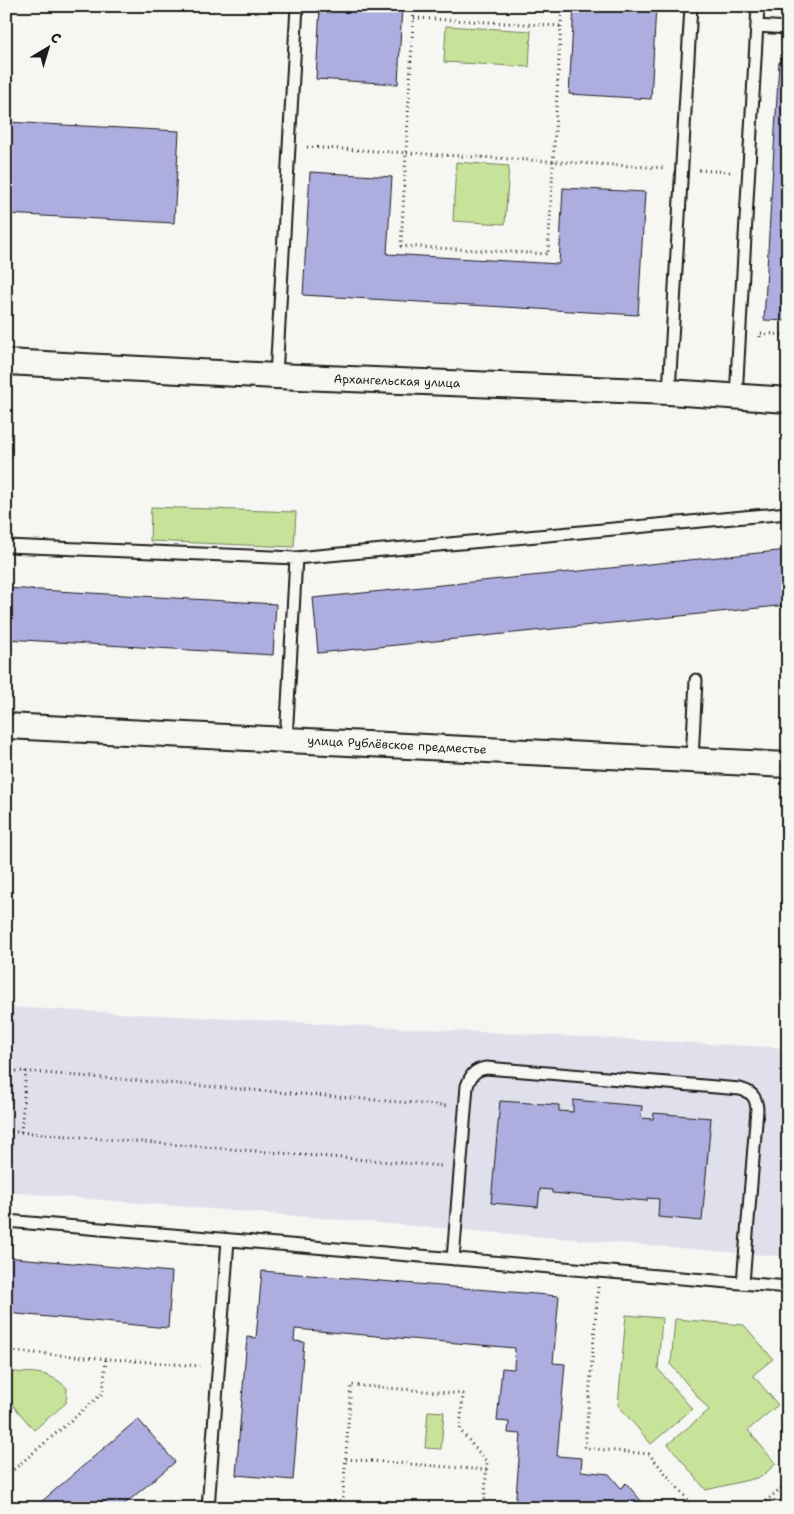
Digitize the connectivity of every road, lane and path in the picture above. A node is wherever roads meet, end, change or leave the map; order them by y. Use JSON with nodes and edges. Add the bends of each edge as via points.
{"nodes":[{"id":1,"x":297,"y":6,"type":"edge"},
{"id":2,"x":414,"y":6,"type":"edge"},
{"id":3,"x":562,"y":6,"type":"edge"},
{"id":4,"x":691,"y":6,"type":"edge"},
{"id":5,"x":758,"y":6,"type":"edge"},
{"id":6,"x":414,"y":18,"type":"junction"},
{"id":7,"x":561,"y":26,"type":"junction"},
{"id":8,"x":757,"y":26,"type":"junction"},
{"id":9,"x":788,"y":28,"type":"edge"},
{"id":10,"x":315,"y":148,"type":"dead end"},
{"id":11,"x":406,"y":153,"type":"junction"},
{"id":12,"x":554,"y":162,"type":"junction"},
{"id":13,"x":640,"y":167,"type":"dead end"},
{"id":14,"x":788,"y":335,"type":"edge"},
{"id":15,"x":760,"y":341,"type":"dead end"},
{"id":16,"x":6,"y":362,"type":"edge"},
{"id":17,"x":276,"y":376,"type":"junction"},
{"id":18,"x":669,"y":392,"type":"junction"},
{"id":19,"x":736,"y":397,"type":"junction"},
{"id":20,"x":788,"y":400,"type":"edge"},
{"id":21,"x":788,"y":514,"type":"edge"},
{"id":22,"x":6,"y":546,"type":"edge"},
{"id":23,"x":296,"y":558,"type":"junction"},
{"id":24,"x":696,"y":680,"type":"dead end"},
{"id":25,"x":6,"y":726,"type":"edge"},
{"id":26,"x":286,"y":740,"type":"junction"},
{"id":27,"x":692,"y":760,"type":"junction"},
{"id":28,"x":788,"y":765,"type":"edge"},
{"id":29,"x":6,"y":1070,"type":"edge"},
{"id":30,"x":26,"y":1071,"type":"junction"},
{"id":31,"x":465,"y":1108,"type":"junction"},
{"id":32,"x":6,"y":1130,"type":"edge"},
{"id":33,"x":21,"y":1132,"type":"junction"},
{"id":34,"x":460,"y":1168,"type":"junction"},
{"id":35,"x":6,"y":1221,"type":"edge"},
{"id":36,"x":228,"y":1240,"type":"junction"},
{"id":37,"x":453,"y":1259,"type":"junction"},
{"id":38,"x":600,"y":1271,"type":"junction"},
{"id":39,"x":743,"y":1283,"type":"junction"},
{"id":40,"x":788,"y":1287,"type":"edge"},
{"id":41,"x":6,"y":1353,"type":"edge"},
{"id":42,"x":106,"y":1358,"type":"junction"},
{"id":43,"x":218,"y":1367,"type":"junction"},
{"id":44,"x":788,"y":1427,"type":"edge"},
{"id":45,"x":788,"y":1439,"type":"edge"},
{"id":46,"x":346,"y":1459,"type":"junction"},
{"id":47,"x":487,"y":1470,"type":"junction"},
{"id":48,"x":6,"y":1476,"type":"edge"},
{"id":49,"x":788,"y":1482,"type":"edge"},
{"id":50,"x":208,"y":1508,"type":"edge"},
{"id":51,"x":342,"y":1508,"type":"edge"},
{"id":52,"x":484,"y":1508,"type":"edge"},
{"id":53,"x":695,"y":1508,"type":"edge"},
{"id":54,"x":758,"y":1508,"type":"edge"}],
"edges":[{"from":1,"to":17,"type":"lane"},
{"from":2,"to":6,"type":"path"},
{"from":3,"to":7,"type":"path"},
{"from":4,"to":18,"type":"lane"},
{"from":5,"to":8,"type":"lane"},
{"from":6,"to":7,"type":"path"},
{"from":6,"to":11,"type":"path"},
{"from":7,"to":12,"type":"path"},
{"from":8,"to":9,"type":"lane"},
{"from":8,"to":19,"type":"lane"},
{"from":10,"to":11,"type":"path"},
{"from":11,"to":12,"type":"path"},
{"from":11,"to":12,"type":"path","via":[[401,246],[548,254]]},
{"from":12,"to":13,"type":"path"},
{"from":14,"to":15,"type":"path","via":[[760,333]]},
{"from":16,"to":17,"type":"street","name":"Архангельская улица"},
{"from":17,"to":18,"type":"street","name":"Архангельская улица"},
{"from":18,"to":19,"type":"street","name":"Архангельская улица"},
{"from":19,"to":20,"type":"street","name":"Архангельская улица"},
{"from":21,"to":23,"type":"lane"},
{"from":22,"to":23,"type":"lane"},
{"from":23,"to":26,"type":"lane"},
{"from":24,"to":27,"type":"lane"},
{"from":25,"to":26,"type":"street","name":"улица Рублёвское предместье"},
{"from":26,"to":27,"type":"street","name":"улица Рублёвское предместье"},
{"from":27,"to":28,"type":"street","name":"улица Рублёвское предместье"},
{"from":29,"to":30,"type":"path"},
{"from":30,"to":31,"type":"path"},
{"from":30,"to":33,"type":"path"},
{"from":31,"to":34,"type":"lane"},
{"from":31,"to":39,"type":"lane","via":[[470,1076],[477,1069],[486,1068],[750,1092],[756,1100],[757,1109]]},
{"from":32,"to":33,"type":"path"},
{"from":33,"to":34,"type":"path"},
{"from":34,"to":37,"type":"lane"},
{"from":35,"to":36,"type":"lane"},
{"from":36,"to":37,"type":"lane"},
{"from":36,"to":43,"type":"lane"},
{"from":37,"to":38,"type":"lane"},
{"from":38,"to":39,"type":"lane"},
{"from":38,"to":53,"type":"path","via":[[585,1448],[649,1454]]},
{"from":39,"to":40,"type":"lane"},
{"from":41,"to":42,"type":"path"},
{"from":42,"to":43,"type":"path"},
{"from":42,"to":48,"type":"path","via":[[103,1393]]},
{"from":43,"to":50,"type":"lane"},
{"from":44,"to":45,"type":"path","via":[[782,1432]]},
{"from":46,"to":47,"type":"path"},
{"from":46,"to":47,"type":"path","via":[[351,1386],[463,1394],[460,1430],[487,1462]]},
{"from":46,"to":51,"type":"path"},
{"from":47,"to":52,"type":"path"},
{"from":49,"to":54,"type":"path"}]}
